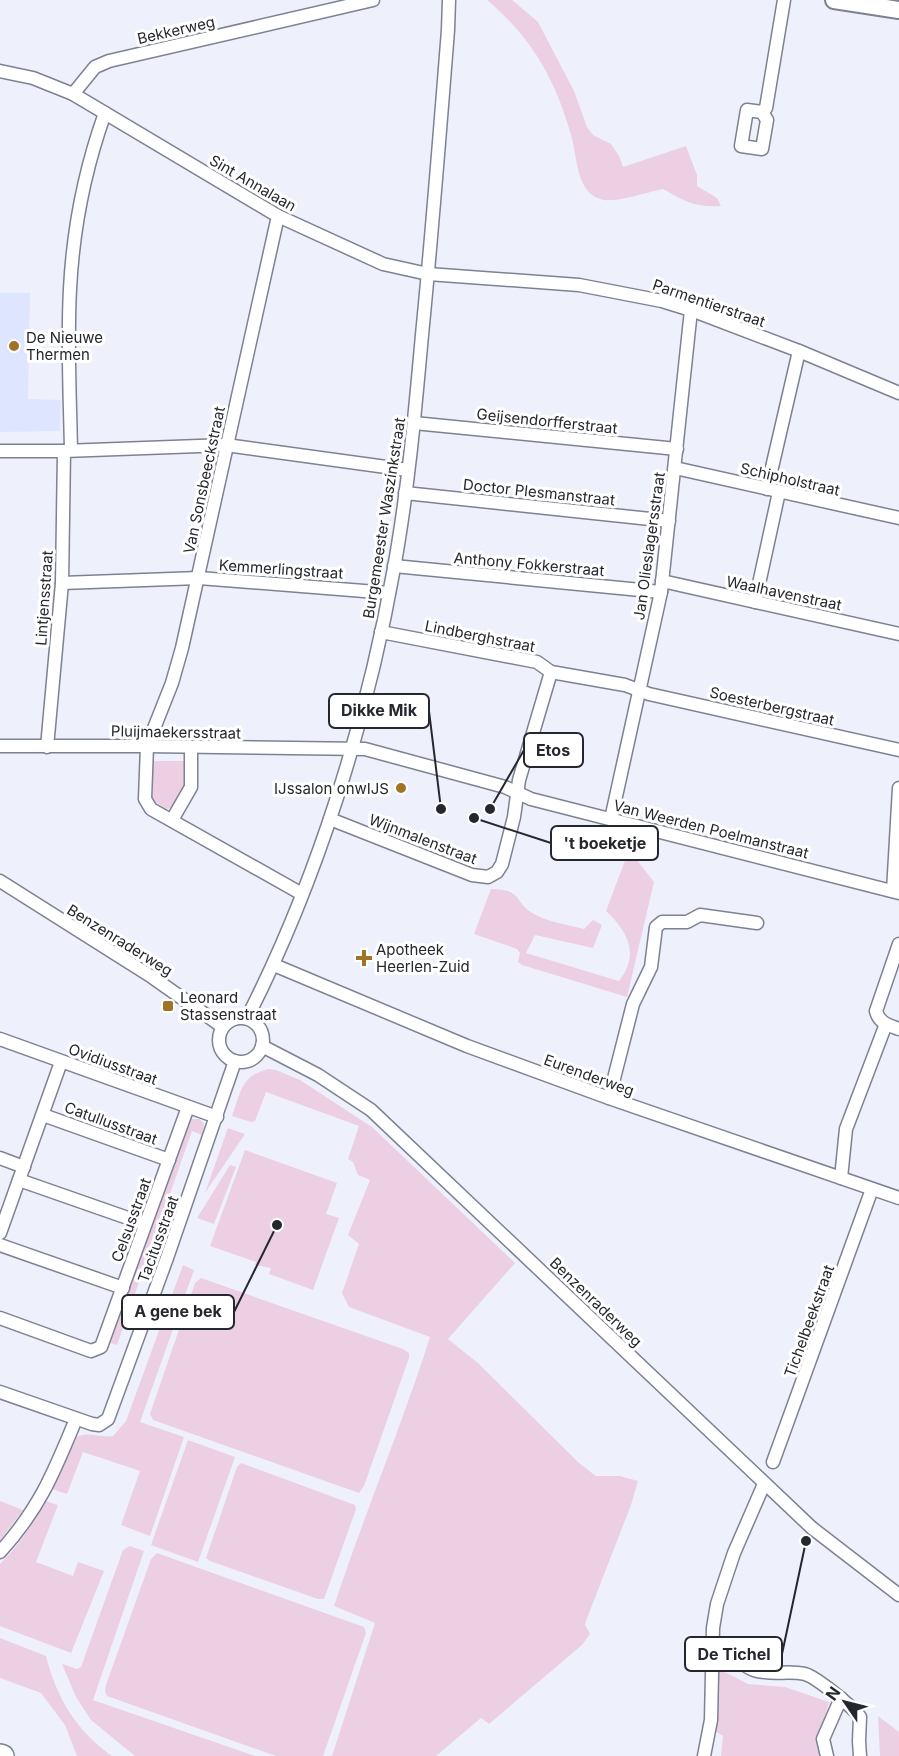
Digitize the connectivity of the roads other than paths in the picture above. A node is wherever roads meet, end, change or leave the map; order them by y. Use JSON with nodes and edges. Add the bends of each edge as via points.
{"nodes":[{"id":1,"x":373,"y":0,"type":"edge"},
{"id":2,"x":448,"y":0,"type":"edge"},
{"id":3,"x":784,"y":0,"type":"edge"},
{"id":4,"x":834,"y":0,"type":"edge"},
{"id":5,"x":899,"y":10,"type":"edge"},
{"id":6,"x":0,"y":71,"type":"edge"},
{"id":7,"x":73,"y":94,"type":"junction"},
{"id":8,"x":762,"y":112,"type":"dead end"},
{"id":9,"x":105,"y":113,"type":"junction"},
{"id":10,"x":278,"y":216,"type":"junction"},
{"id":11,"x":428,"y":274,"type":"junction"},
{"id":12,"x":691,"y":310,"type":"junction"},
{"id":13,"x":799,"y":351,"type":"junction"},
{"id":14,"x":899,"y":393,"type":"edge"},
{"id":15,"x":414,"y":423,"type":"junction"},
{"id":16,"x":226,"y":445,"type":"junction"},
{"id":17,"x":677,"y":449,"type":"junction"},
{"id":18,"x":0,"y":451,"type":"edge"},
{"id":19,"x":68,"y":451,"type":"junction"},
{"id":20,"x":675,"y":468,"type":"junction"},
{"id":21,"x":408,"y":470,"type":"junction"},
{"id":22,"x":773,"y":490,"type":"junction"},
{"id":23,"x":405,"y":494,"type":"junction"},
{"id":24,"x":899,"y":518,"type":"edge"},
{"id":25,"x":669,"y":521,"type":"junction"},
{"id":26,"x":394,"y":566,"type":"junction"},
{"id":27,"x":199,"y":578,"type":"junction"},
{"id":28,"x":62,"y":583,"type":"junction"},
{"id":29,"x":661,"y":586,"type":"junction"},
{"id":30,"x":389,"y":593,"type":"junction"},
{"id":31,"x":755,"y":602,"type":"junction"},
{"id":32,"x":381,"y":632,"type":"junction"},
{"id":33,"x":899,"y":634,"type":"edge"},
{"id":34,"x":551,"y":672,"type":"junction"},
{"id":35,"x":640,"y":690,"type":"junction"},
{"id":36,"x":0,"y":746,"type":"edge"},
{"id":37,"x":147,"y":746,"type":"junction"},
{"id":38,"x":47,"y":747,"type":"junction"},
{"id":39,"x":191,"y":747,"type":"junction"},
{"id":40,"x":351,"y":750,"type":"junction"},
{"id":41,"x":899,"y":750,"type":"edge"},
{"id":42,"x":899,"y":788,"type":"edge"},
{"id":43,"x":516,"y":793,"type":"junction"},
{"id":44,"x":330,"y":819,"type":"junction"},
{"id":45,"x":611,"y":819,"type":"junction"},
{"id":46,"x":172,"y":820,"type":"junction"},
{"id":47,"x":0,"y":881,"type":"edge"},
{"id":48,"x":896,"y":892,"type":"edge"},
{"id":49,"x":302,"y":894,"type":"junction"},
{"id":50,"x":758,"y":923,"type":"dead end"},
{"id":51,"x":899,"y":944,"type":"edge"},
{"id":52,"x":274,"y":965,"type":"junction"},
{"id":53,"x":247,"y":1018,"type":"junction"},
{"id":54,"x":886,"y":1024,"type":"junction"},
{"id":55,"x":223,"y":1027,"type":"junction"},
{"id":56,"x":899,"y":1029,"type":"edge"},
{"id":57,"x":0,"y":1039,"type":"edge"},
{"id":58,"x":262,"y":1046,"type":"junction"},
{"id":59,"x":235,"y":1061,"type":"junction"},
{"id":60,"x":61,"y":1062,"type":"junction"},
{"id":61,"x":609,"y":1098,"type":"junction"},
{"id":62,"x":188,"y":1107,"type":"junction"},
{"id":63,"x":43,"y":1115,"type":"junction"},
{"id":64,"x":217,"y":1117,"type":"junction"},
{"id":65,"x":0,"y":1158,"type":"edge"},
{"id":66,"x":169,"y":1160,"type":"junction"},
{"id":67,"x":24,"y":1167,"type":"junction"},
{"id":68,"x":841,"y":1178,"type":"junction"},
{"id":69,"x":19,"y":1180,"type":"junction"},
{"id":70,"x":873,"y":1189,"type":"junction"},
{"id":71,"x":899,"y":1198,"type":"edge"},
{"id":72,"x":145,"y":1224,"type":"junction"},
{"id":73,"x":0,"y":1233,"type":"edge"},
{"id":74,"x":0,"y":1245,"type":"edge"},
{"id":75,"x":123,"y":1288,"type":"junction"},
{"id":76,"x":0,"y":1318,"type":"edge"},
{"id":77,"x":0,"y":1392,"type":"edge"},
{"id":78,"x":76,"y":1419,"type":"junction"},
{"id":79,"x":773,"y":1462,"type":"dead end"},
{"id":80,"x":764,"y":1484,"type":"junction"},
{"id":81,"x":0,"y":1552,"type":"edge"},
{"id":82,"x":899,"y":1595,"type":"edge"},
{"id":83,"x":712,"y":1652,"type":"junction"},
{"id":84,"x":841,"y":1698,"type":"junction"},
{"id":85,"x":704,"y":1756,"type":"edge"},
{"id":86,"x":827,"y":1756,"type":"edge"},
{"id":87,"x":860,"y":1756,"type":"edge"}],
"edges":[{"from":1,"to":7,"type":"street","name":"Bekkerweg","via":[[109,61],[95,67]]},
{"from":2,"to":11,"type":"street","name":"Burgemeester Waszinkstraat"},
{"from":3,"to":8,"type":"street","via":[[766,108]]},
{"from":4,"to":5,"type":"street"},
{"from":6,"to":7,"type":"street","via":[[33,78]]},
{"from":7,"to":9,"type":"street","name":"Sint Annalaan"},
{"from":9,"to":10,"type":"street","name":"Sint Annalaan"},
{"from":9,"to":19,"type":"street","name":"Lintjensstraat","via":[[85,182],[70,288]]},
{"from":10,"to":11,"type":"street","name":"Sint Annalaan","via":[[383,264]]},
{"from":10,"to":16,"type":"street","name":"Van Sonsbeeckstraat"},
{"from":11,"to":12,"type":"street","name":"Parmentierstraat","via":[[579,285]]},
{"from":11,"to":15,"type":"street","name":"Burgemeester Waszinkstraat"},
{"from":12,"to":13,"type":"street","name":"Parmentierstraat"},
{"from":12,"to":17,"type":"street","name":"Jan Olieslagersstraat"},
{"from":13,"to":14,"type":"street","name":"Parmentierstraat"},
{"from":13,"to":22,"type":"street"},
{"from":15,"to":17,"type":"street","name":"Geijsendorfferstraat"},
{"from":15,"to":21,"type":"street","name":"Burgemeester Waszinkstraat"},
{"from":16,"to":19,"type":"street"},
{"from":16,"to":21,"type":"street"},
{"from":16,"to":27,"type":"street","name":"Van Sonsbeeckstraat"},
{"from":17,"to":20,"type":"street","name":"Jan Olieslagersstraat"},
{"from":18,"to":19,"type":"street"},
{"from":19,"to":28,"type":"street","name":"Lintjensstraat"},
{"from":20,"to":22,"type":"street","name":"Schipholstraat"},
{"from":20,"to":25,"type":"street","name":"Jan Olieslagersstraat"},
{"from":21,"to":23,"type":"street","name":"Burgemeester Waszinkstraat"},
{"from":22,"to":24,"type":"street","name":"Schipholstraat"},
{"from":22,"to":31,"type":"street"},
{"from":23,"to":25,"type":"street","name":"Doctor Plesmanstraat"},
{"from":23,"to":26,"type":"street","name":"Burgemeester Waszinkstraat"},
{"from":25,"to":29,"type":"street","name":"Jan Olieslagersstraat"},
{"from":26,"to":29,"type":"street","name":"Anthony Fokkerstraat"},
{"from":26,"to":30,"type":"street","name":"Burgemeester Waszinkstraat"},
{"from":27,"to":28,"type":"street","name":"Kemmerlingstraat"},
{"from":27,"to":30,"type":"street","name":"Kemmerlingstraat"},
{"from":27,"to":37,"type":"street","name":"Van Sonsbeeckstraat","via":[[172,683]]},
{"from":28,"to":38,"type":"street","name":"Lintjensstraat"},
{"from":29,"to":31,"type":"street","name":"Waalhavenstraat"},
{"from":29,"to":35,"type":"street","name":"Jan Olieslagersstraat"},
{"from":30,"to":32,"type":"street","name":"Burgemeester Waszinkstraat"},
{"from":31,"to":33,"type":"street","name":"Waalhavenstraat"},
{"from":32,"to":34,"type":"street","name":"Lindberghstraat","via":[[537,662]]},
{"from":32,"to":40,"type":"street","name":"Burgemeester Waszinkstraat"},
{"from":34,"to":35,"type":"street","name":"Lindberghstraat"},
{"from":34,"to":43,"type":"street"},
{"from":35,"to":41,"type":"street","name":"Soesterbergstraat"},
{"from":35,"to":45,"type":"street","name":"Jan Olieslagersstraat"},
{"from":36,"to":38,"type":"street","name":"Pluijmaekersstraat"},
{"from":37,"to":38,"type":"street","name":"Pluijmaekersstraat"},
{"from":37,"to":39,"type":"street","name":"Pluijmaekersstraat"},
{"from":37,"to":46,"type":"street","via":[[146,803]]},
{"from":39,"to":40,"type":"street","name":"Pluijmaekersstraat"},
{"from":39,"to":46,"type":"street","via":[[191,787]]},
{"from":40,"to":43,"type":"street","name":"Van Weerden Poelmanstraat","via":[[390,755]]},
{"from":40,"to":44,"type":"street","name":"Burgemeester Waszinkstraat"},
{"from":42,"to":48,"type":"street"},
{"from":43,"to":44,"type":"street","name":"Wijnmalenstraat","via":[[502,864],[488,877],[472,875]]},
{"from":43,"to":45,"type":"street","name":"Van Weerden Poelmanstraat"},
{"from":44,"to":49,"type":"street","name":"Burgemeester Waszinkstraat"},
{"from":45,"to":48,"type":"street","name":"Van Weerden Poelmanstraat"},
{"from":46,"to":49,"type":"street"},
{"from":47,"to":55,"type":"street","name":"Benzenraderweg"},
{"from":49,"to":52,"type":"street","name":"Burgemeester Waszinkstraat"},
{"from":50,"to":61,"type":"street","via":[[700,915],[687,922],[662,922],[656,927],[651,967],[633,1004]]},
{"from":51,"to":54,"type":"street","via":[[876,1007],[878,1018]]},
{"from":52,"to":53,"type":"street","name":"Burgemeester Waszinkstraat"},
{"from":52,"to":61,"type":"street","name":"Eurenderweg","via":[[467,1046]]},
{"from":53,"to":55,"type":"street","via":[[234,1018]]},
{"from":53,"to":58,"type":"street","via":[[263,1034]]},
{"from":54,"to":56,"type":"street"},
{"from":54,"to":68,"type":"street","via":[[846,1130]]},
{"from":55,"to":59,"type":"street","via":[[219,1045]]},
{"from":57,"to":60,"type":"street","name":"Ovidiusstraat"},
{"from":58,"to":59,"type":"street","via":[[250,1060]]},
{"from":58,"to":80,"type":"street","name":"Benzenraderweg","via":[[318,1075],[371,1110]]},
{"from":59,"to":64,"type":"street","name":"Tacitusstraat"},
{"from":60,"to":62,"type":"street","name":"Ovidiusstraat"},
{"from":60,"to":63,"type":"street"},
{"from":61,"to":68,"type":"street","name":"Eurenderweg"},
{"from":62,"to":64,"type":"street","name":"Ovidiusstraat"},
{"from":62,"to":66,"type":"street","name":"Celsusstraat"},
{"from":63,"to":66,"type":"street","name":"Catullusstraat"},
{"from":63,"to":67,"type":"street"},
{"from":64,"to":78,"type":"street","name":"Tacitusstraat","via":[[112,1412],[99,1425]]},
{"from":65,"to":67,"type":"street"},
{"from":66,"to":72,"type":"street","name":"Celsusstraat"},
{"from":67,"to":69,"type":"street"},
{"from":68,"to":70,"type":"street","name":"Eurenderweg"},
{"from":69,"to":72,"type":"street"},
{"from":69,"to":73,"type":"street"},
{"from":70,"to":71,"type":"street","name":"Eurenderweg"},
{"from":70,"to":79,"type":"street","name":"Tichelbeekstraat"},
{"from":72,"to":75,"type":"street","name":"Celsusstraat"},
{"from":74,"to":75,"type":"street"},
{"from":75,"to":76,"type":"street","name":"Celsusstraat","via":[[98,1350],[91,1351]]},
{"from":77,"to":78,"type":"street","name":"Tacitusstraat"},
{"from":78,"to":81,"type":"street","via":[[44,1493]]},
{"from":80,"to":82,"type":"street","name":"Benzenraderweg","via":[[812,1528]]},
{"from":80,"to":83,"type":"street","via":[[717,1604]]},
{"from":83,"to":84,"type":"street","via":[[726,1654],[749,1669],[767,1674],[807,1675]]},
{"from":83,"to":85,"type":"street","via":[[711,1720]]},
{"from":84,"to":86,"type":"street","via":[[823,1739]]},
{"from":84,"to":87,"type":"street","via":[[860,1717]]}]}
